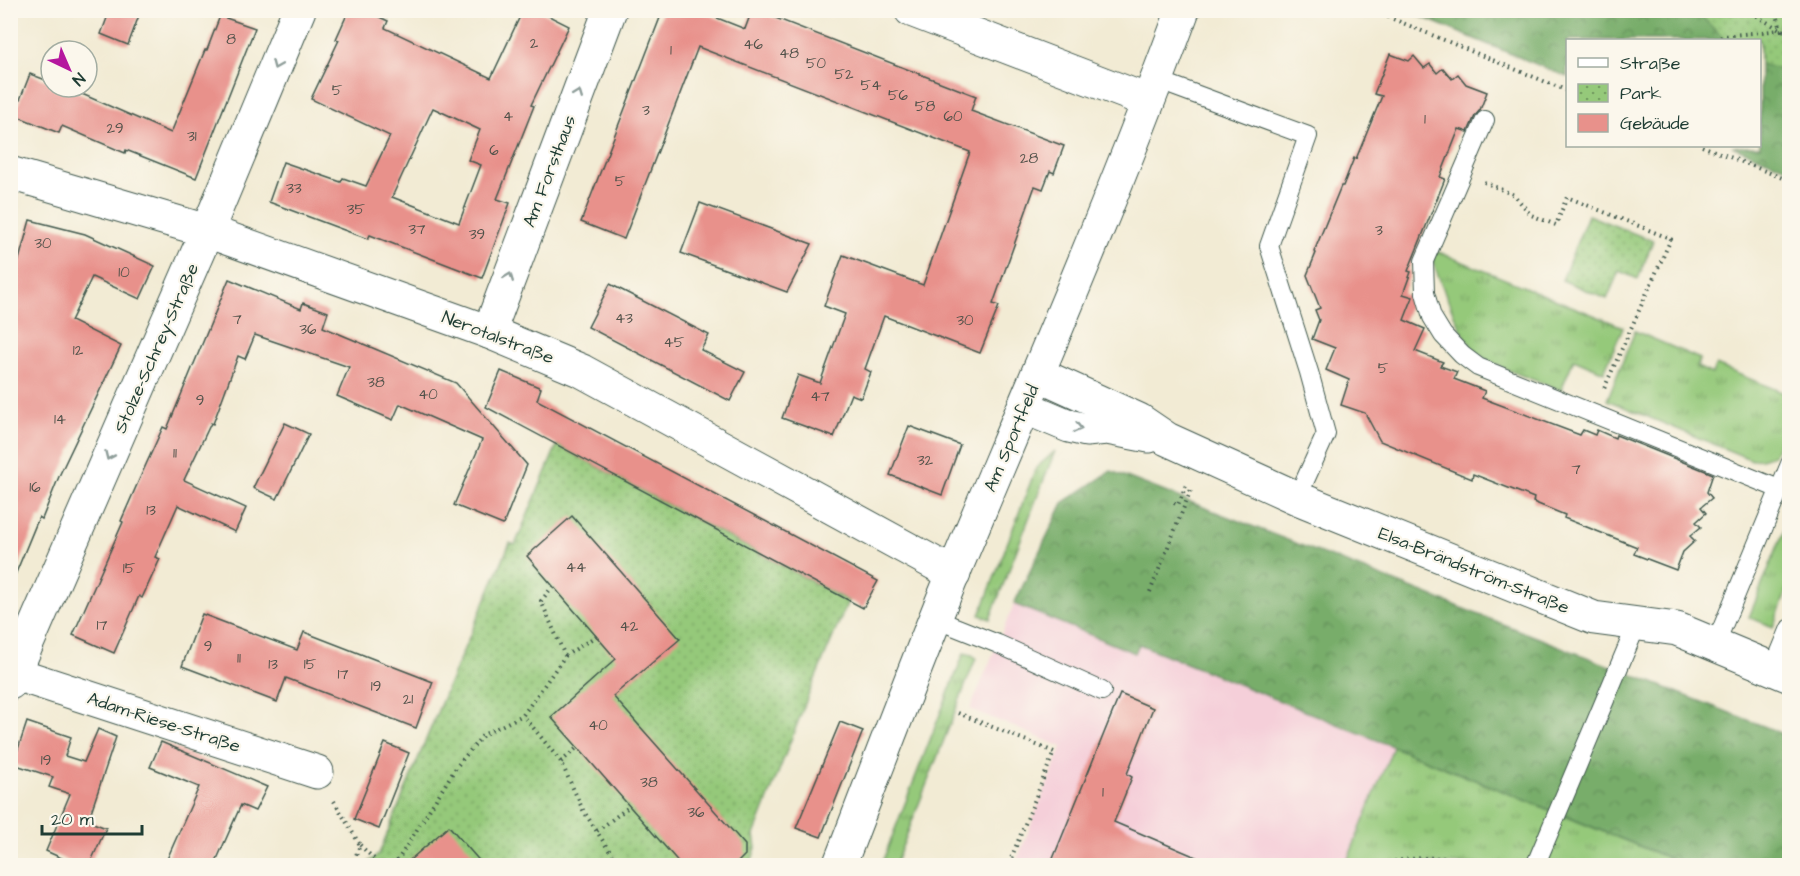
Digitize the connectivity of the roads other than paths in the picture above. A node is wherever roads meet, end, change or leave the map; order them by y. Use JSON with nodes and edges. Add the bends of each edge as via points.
{"nodes":[{"id":1,"x":299,"y":10,"type":"edge"},
{"id":2,"x":610,"y":10,"type":"edge"},
{"id":3,"x":910,"y":10,"type":"edge"},
{"id":4,"x":1183,"y":10,"type":"edge"},
{"id":5,"x":947,"y":17,"type":"edge"},
{"id":6,"x":1153,"y":91,"type":"junction"},
{"id":7,"x":1485,"y":120,"type":"dead end"},
{"id":8,"x":10,"y":173,"type":"edge"},
{"id":9,"x":207,"y":231,"type":"junction"},
{"id":10,"x":489,"y":332,"type":"junction"},
{"id":11,"x":1038,"y":374,"type":"junction"},
{"id":12,"x":1024,"y":407,"type":"junction"},
{"id":13,"x":1167,"y":439,"type":"junction"},
{"id":14,"x":1790,"y":464,"type":"edge"},
{"id":15,"x":1779,"y":489,"type":"junction"},
{"id":16,"x":1297,"y":498,"type":"junction"},
{"id":17,"x":954,"y":574,"type":"junction"},
{"id":18,"x":936,"y":619,"type":"junction"},
{"id":19,"x":1637,"y":624,"type":"junction"},
{"id":20,"x":1790,"y":628,"type":"edge"},
{"id":21,"x":1715,"y":645,"type":"junction"},
{"id":22,"x":1781,"y":672,"type":"edge"},
{"id":23,"x":12,"y":676,"type":"edge"},
{"id":24,"x":1102,"y":691,"type":"dead end"},
{"id":25,"x":316,"y":772,"type":"road end"},
{"id":26,"x":839,"y":866,"type":"edge"},
{"id":27,"x":1535,"y":866,"type":"edge"}],
"edges":[{"from":1,"to":9,"type":"street","name":"Stolze-Schrey-Straße","one_way":true},
{"from":10,"to":2,"type":"street","name":"Am Forsthaus","one_way":true},
{"from":3,"to":5,"type":"street"},
{"from":4,"to":6,"type":"street","name":"Am Sportfeld"},
{"from":5,"to":6,"type":"street"},
{"from":6,"to":11,"type":"street","name":"Am Sportfeld"},
{"from":6,"to":16,"type":"lane","via":[[1308,136],[1269,246],[1326,434]]},
{"from":7,"to":15,"type":"lane","via":[[1424,261],[1425,293],[1432,317],[1443,335],[1478,368]]},
{"from":8,"to":9,"type":"street","name":"Nerotalstraße"},
{"from":9,"to":10,"type":"street","name":"Nerotalstraße"},
{"from":9,"to":23,"type":"street","name":"Stolze-Schrey-Straße","one_way":true},
{"from":10,"to":17,"type":"street","name":"Nerotalstraße","via":[[582,371]]},
{"from":11,"to":12,"type":"street","name":"Am Sportfeld"},
{"from":11,"to":13,"type":"street","name":"Elsa-Brändström-Straße","via":[[1139,420]]},
{"from":12,"to":13,"type":"street","name":"Elsa-Brändström-Straße","one_way":true,"via":[[1086,430],[1107,428]]},
{"from":12,"to":17,"type":"street","name":"Am Sportfeld"},
{"from":13,"to":16,"type":"street","name":"Elsa-Brändström-Straße"},
{"from":14,"to":15,"type":"lane"},
{"from":15,"to":21,"type":"lane"},
{"from":16,"to":19,"type":"street","name":"Elsa-Brändström-Straße","via":[[1594,618]]},
{"from":17,"to":18,"type":"street","name":"Am Sportfeld"},
{"from":18,"to":24,"type":"lane"},
{"from":18,"to":26,"type":"street","name":"Am Sportfeld"},
{"from":19,"to":21,"type":"street","name":"Elsa-Brändström-Straße","via":[[1677,629]]},
{"from":19,"to":27,"type":"lane"},
{"from":20,"to":22,"type":"lane"},
{"from":21,"to":22,"type":"street","name":"Elsa-Brändström-Straße"},
{"from":23,"to":25,"type":"street","name":"Adam-Riese-Straße"}]}
